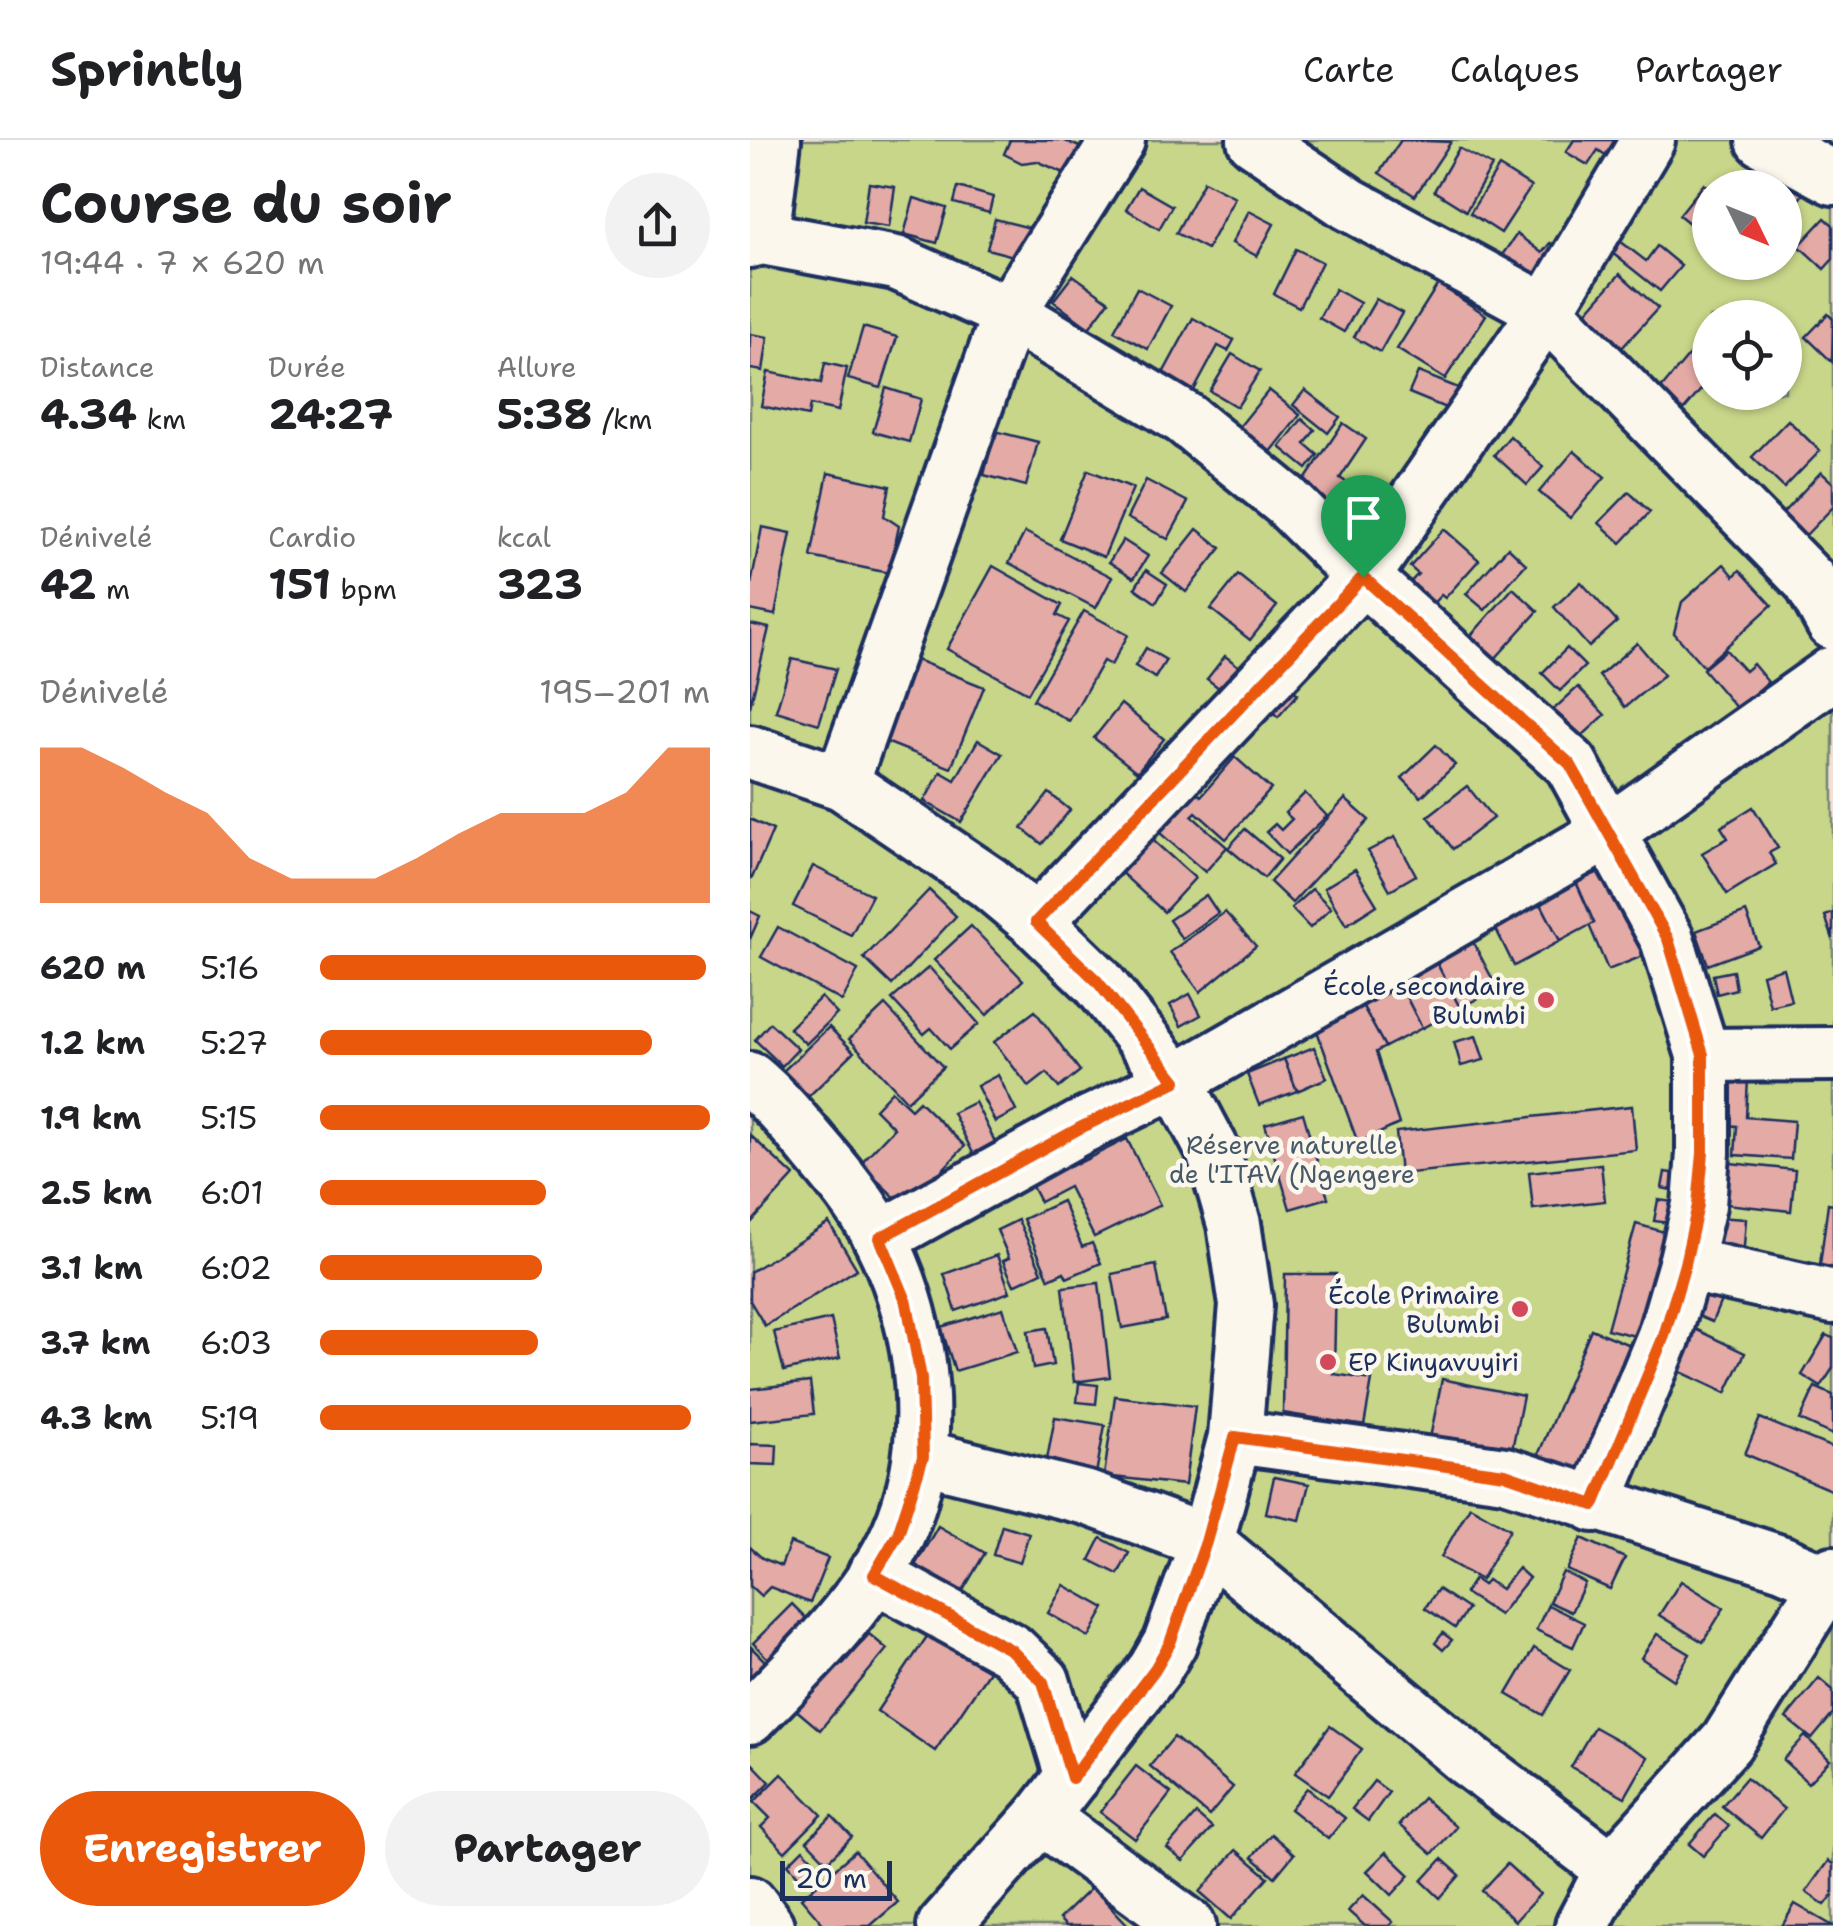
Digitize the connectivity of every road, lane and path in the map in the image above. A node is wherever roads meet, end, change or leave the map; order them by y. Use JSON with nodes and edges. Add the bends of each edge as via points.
{"nodes":[{"id":1,"x":774,"y":140,"type":"edge"},
{"id":2,"x":1118,"y":140,"type":"edge"},
{"id":3,"x":1254,"y":140,"type":"edge"},
{"id":4,"x":1648,"y":140,"type":"edge"},
{"id":5,"x":1764,"y":140,"type":"edge"},
{"id":6,"x":1833,"y":178,"type":"edge"},
{"id":7,"x":756,"y":239,"type":"edge"},
{"id":8,"x":1546,"y":311,"type":"junction"},
{"id":9,"x":1009,"y":313,"type":"junction"},
{"id":10,"x":1363,"y":577,"type":"junction"},
{"id":11,"x":1833,"y":623,"type":"edge"},
{"id":12,"x":1833,"y":674,"type":"edge"},
{"id":13,"x":750,"y":752,"type":"edge"},
{"id":14,"x":842,"y":782,"type":"junction"},
{"id":15,"x":1607,"y":833,"type":"junction"},
{"id":16,"x":1036,"y":922,"type":"junction"},
{"id":17,"x":1833,"y":1054,"type":"edge"},
{"id":18,"x":1703,"y":1055,"type":"junction"},
{"id":19,"x":750,"y":1079,"type":"edge"},
{"id":20,"x":1176,"y":1081,"type":"junction"},
{"id":21,"x":880,"y":1238,"type":"junction"},
{"id":22,"x":1685,"y":1264,"type":"junction"},
{"id":23,"x":1833,"y":1297,"type":"edge"},
{"id":24,"x":1235,"y":1437,"type":"junction"},
{"id":25,"x":923,"y":1457,"type":"junction"},
{"id":26,"x":1594,"y":1505,"type":"junction"},
{"id":27,"x":1206,"y":1542,"type":"junction"},
{"id":28,"x":874,"y":1575,"type":"junction"},
{"id":29,"x":1830,"y":1578,"type":"edge"},
{"id":30,"x":750,"y":1717,"type":"edge"},
{"id":31,"x":1056,"y":1797,"type":"junction"},
{"id":32,"x":1612,"y":1869,"type":"junction"},
{"id":33,"x":750,"y":1903,"type":"edge"},
{"id":34,"x":767,"y":1926,"type":"edge"},
{"id":35,"x":944,"y":1926,"type":"edge"},
{"id":36,"x":1189,"y":1926,"type":"edge"},
{"id":37,"x":1582,"y":1926,"type":"edge"}],
"edges":[{"from":1,"to":7,"type":"street"},
{"from":2,"to":9,"type":"street"},
{"from":3,"to":8,"type":"street","via":[[1349,204]]},
{"from":4,"to":8,"type":"street"},
{"from":5,"to":6,"type":"street"},
{"from":7,"to":9,"type":"street","via":[[896,263]]},
{"from":8,"to":10,"type":"street"},
{"from":8,"to":11,"type":"street","via":[[1810,581]]},
{"from":9,"to":10,"type":"street","via":[[1184,418],[1286,501]]},
{"from":9,"to":14,"type":"street"},
{"from":10,"to":15,"type":"street","via":[[1570,764]]},
{"from":10,"to":16,"type":"street"},
{"from":12,"to":15,"type":"street"},
{"from":13,"to":14,"type":"street"},
{"from":14,"to":16,"type":"street"},
{"from":15,"to":18,"type":"street","via":[[1668,939]]},
{"from":15,"to":20,"type":"street"},
{"from":16,"to":20,"type":"street","via":[[1097,981]]},
{"from":17,"to":18,"type":"street"},
{"from":18,"to":22,"type":"street","via":[[1703,1153]]},
{"from":19,"to":21,"type":"street","via":[[819,1153]]},
{"from":20,"to":21,"type":"street"},
{"from":20,"to":24,"type":"street","via":[[1213,1151],[1234,1224],[1246,1304]]},
{"from":21,"to":25,"type":"street","via":[[907,1303],[921,1378]]},
{"from":22,"to":23,"type":"street"},
{"from":22,"to":26,"type":"street","via":[[1664,1336]]},
{"from":24,"to":26,"type":"street","via":[[1505,1474]]},
{"from":24,"to":27,"type":"street"},
{"from":25,"to":27,"type":"street","via":[[1087,1498]]},
{"from":25,"to":28,"type":"street","via":[[898,1534]]},
{"from":26,"to":29,"type":"street"},
{"from":27,"to":31,"type":"street","via":[[1155,1669]]},
{"from":27,"to":32,"type":"street","via":[[1468,1760]]},
{"from":28,"to":30,"type":"street"},
{"from":28,"to":31,"type":"street","via":[[1011,1650],[1043,1682]]},
{"from":29,"to":32,"type":"street","via":[[1726,1742]]},
{"from":31,"to":35,"type":"street"},
{"from":31,"to":36,"type":"street"},
{"from":32,"to":37,"type":"street"},
{"from":33,"to":34,"type":"street"}]}
